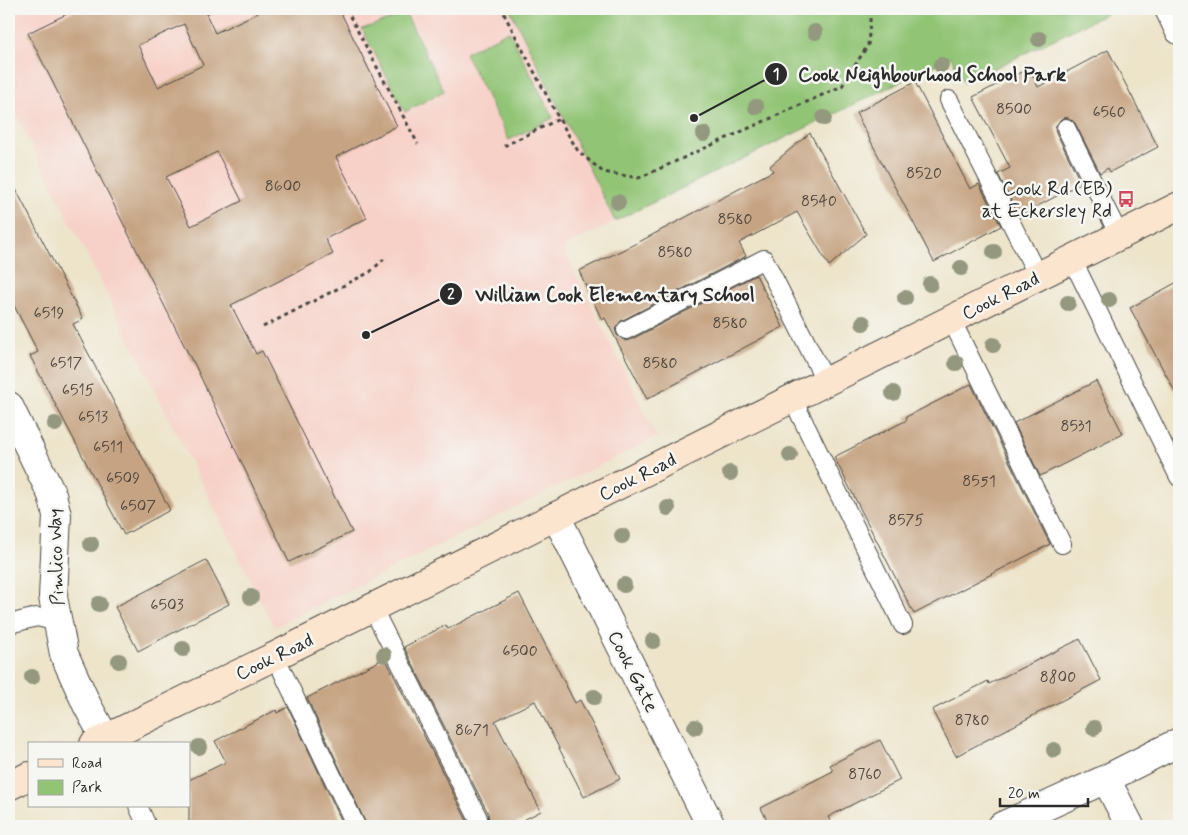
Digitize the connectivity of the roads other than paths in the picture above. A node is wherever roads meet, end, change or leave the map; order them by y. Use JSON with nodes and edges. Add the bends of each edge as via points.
{"nodes":[{"id":1,"x":1169,"y":9,"type":"edge"},
{"id":2,"x":1179,"y":30,"type":"edge"},
{"id":3,"x":949,"y":100,"type":"dead end"},
{"id":4,"x":1066,"y":128,"type":"dead end"},
{"id":5,"x":1179,"y":206,"type":"edge"},
{"id":6,"x":1119,"y":236,"type":"junction"},
{"id":7,"x":1072,"y":259,"type":"junction"},
{"id":8,"x":1038,"y":276,"type":"junction"},
{"id":9,"x":951,"y":320,"type":"junction"},
{"id":10,"x":626,"y":330,"type":"dead end"},
{"id":11,"x":826,"y":382,"type":"junction"},
{"id":12,"x":792,"y":398,"type":"junction"},
{"id":13,"x":9,"y":406,"type":"edge"},
{"id":14,"x":1179,"y":477,"type":"edge"},
{"id":15,"x":556,"y":516,"type":"junction"},
{"id":16,"x":1062,"y":544,"type":"dead end"},
{"id":17,"x":372,"y":607,"type":"junction"},
{"id":18,"x":58,"y":622,"type":"junction"},
{"id":19,"x":9,"y":624,"type":"edge"},
{"id":20,"x":903,"y":625,"type":"dead end"},
{"id":21,"x":274,"y":656,"type":"junction"},
{"id":22,"x":102,"y":742,"type":"edge"},
{"id":23,"x":1179,"y":742,"type":"edge"},
{"id":24,"x":28,"y":776,"type":"edge"},
{"id":25,"x":1106,"y":778,"type":"junction"},
{"id":26,"x":9,"y":786,"type":"edge"},
{"id":27,"x":139,"y":808,"type":"edge"},
{"id":28,"x":478,"y":818,"type":"dead end"},
{"id":29,"x":147,"y":826,"type":"edge"},
{"id":30,"x":356,"y":826,"type":"edge"},
{"id":31,"x":711,"y":826,"type":"edge"},
{"id":32,"x":1002,"y":826,"type":"edge"},
{"id":33,"x":1130,"y":826,"type":"edge"}],
"edges":[{"from":1,"to":2,"type":"street"},
{"from":3,"to":8,"type":"lane"},
{"from":4,"to":6,"type":"lane"},
{"from":5,"to":6,"type":"street","name":"Cook Road"},
{"from":6,"to":7,"type":"street","name":"Cook Road"},
{"from":7,"to":8,"type":"street","name":"Cook Road"},
{"from":7,"to":14,"type":"lane"},
{"from":8,"to":9,"type":"street","name":"Cook Road"},
{"from":9,"to":11,"type":"street","name":"Cook Road"},
{"from":9,"to":16,"type":"lane"},
{"from":10,"to":11,"type":"lane","via":[[764,259]]},
{"from":11,"to":12,"type":"street","name":"Cook Road"},
{"from":12,"to":15,"type":"street","name":"Cook Road"},
{"from":12,"to":20,"type":"lane"},
{"from":13,"to":18,"type":"street","name":"Pimlico Way","via":[[52,495],[57,515],[53,597]]},
{"from":15,"to":17,"type":"street","name":"Cook Road"},
{"from":15,"to":31,"type":"street","name":"Cook Gate"},
{"from":17,"to":21,"type":"street","name":"Cook Road"},
{"from":17,"to":28,"type":"lane"},
{"from":18,"to":19,"type":"lane","via":[[37,617]]},
{"from":18,"to":22,"type":"street","name":"Pimlico Way","via":[[64,654]]},
{"from":21,"to":22,"type":"street","name":"Cook Road"},
{"from":21,"to":30,"type":"lane"},
{"from":23,"to":25,"type":"street"},
{"from":24,"to":26,"type":"street"},
{"from":25,"to":32,"type":"street"},
{"from":25,"to":33,"type":"street"},
{"from":27,"to":29,"type":"lane"}]}
